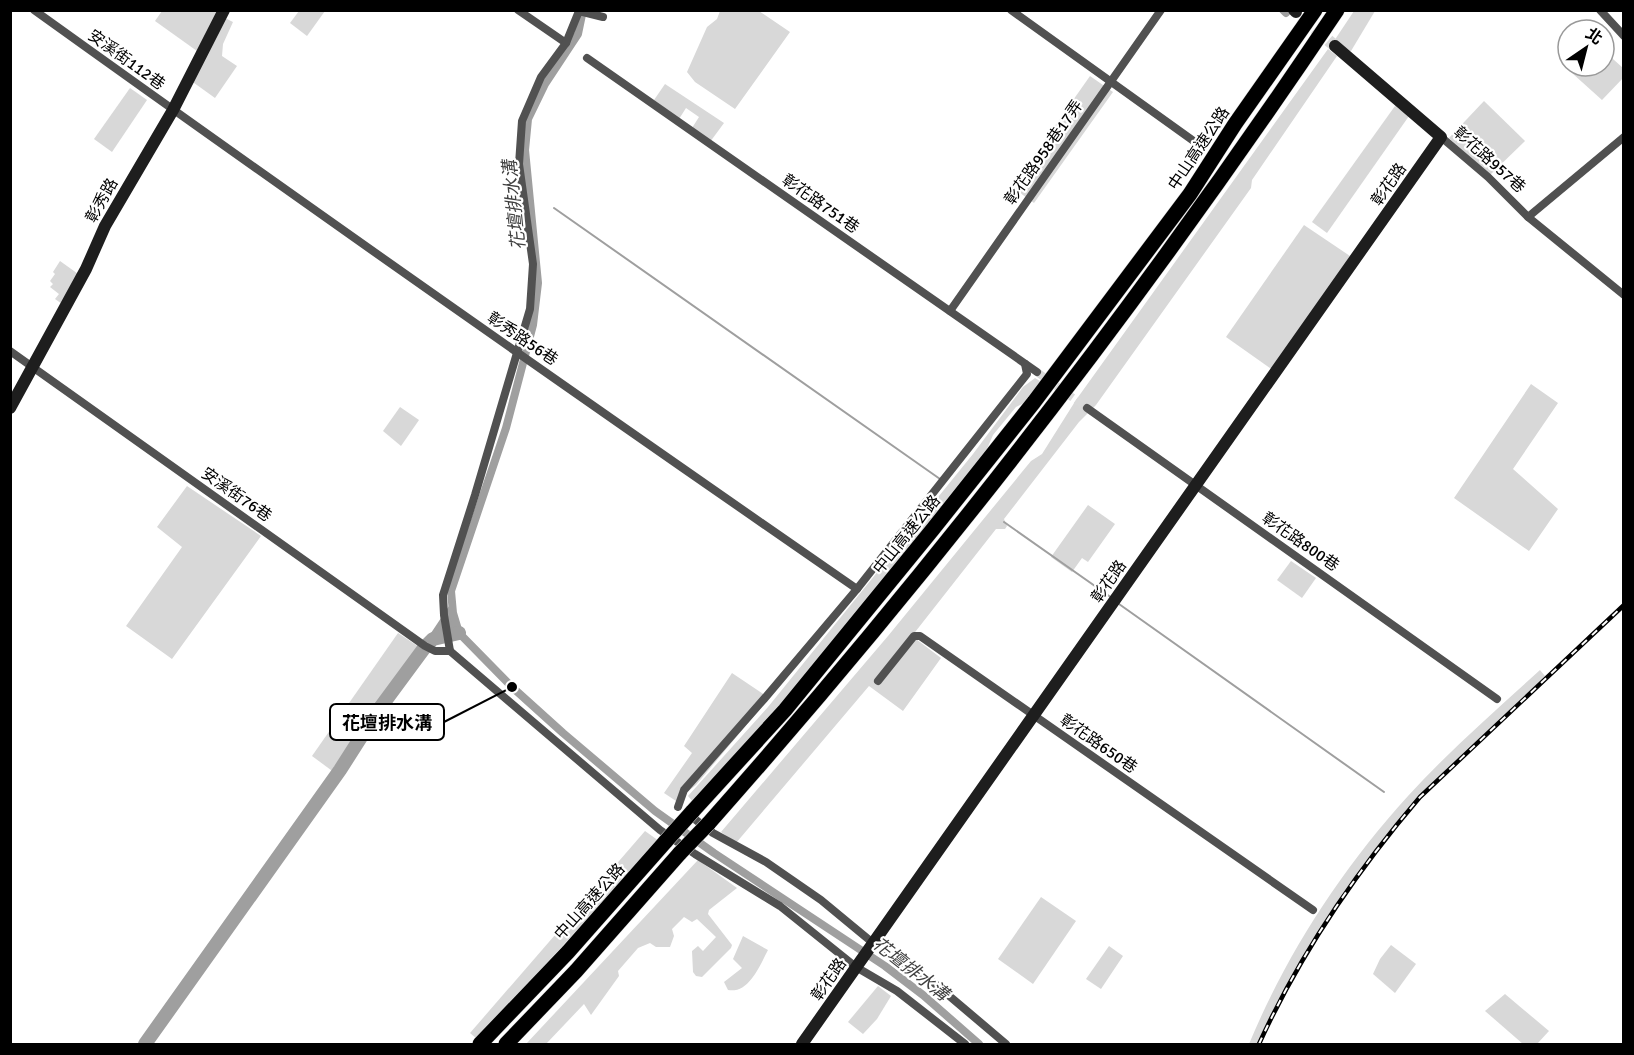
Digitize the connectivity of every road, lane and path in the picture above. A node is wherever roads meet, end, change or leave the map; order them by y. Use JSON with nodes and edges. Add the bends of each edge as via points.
{"nodes":[{"id":1,"x":34,"y":10,"type":"edge"},
{"id":2,"x":224,"y":10,"type":"edge"},
{"id":3,"x":519,"y":10,"type":"edge"},
{"id":4,"x":1011,"y":10,"type":"edge"},
{"id":5,"x":1161,"y":10,"type":"edge"},
{"id":6,"x":1315,"y":10,"type":"edge"},
{"id":7,"x":1337,"y":10,"type":"edge"},
{"id":8,"x":1600,"y":10,"type":"edge"},
{"id":9,"x":579,"y":11,"type":"edge"},
{"id":10,"x":603,"y":17,"type":"dead end"},
{"id":11,"x":1623,"y":36,"type":"edge"},
{"id":12,"x":566,"y":43,"type":"junction"},
{"id":13,"x":1335,"y":46,"type":"tunnel mouth"},
{"id":14,"x":587,"y":58,"type":"dead end"},
{"id":15,"x":1111,"y":81,"type":"junction"},
{"id":16,"x":173,"y":110,"type":"junction"},
{"id":17,"x":1441,"y":137,"type":"junction"},
{"id":18,"x":1623,"y":137,"type":"edge"},
{"id":19,"x":1195,"y":142,"type":"dead end"},
{"id":20,"x":1528,"y":217,"type":"junction"},
{"id":21,"x":1623,"y":295,"type":"edge"},
{"id":22,"x":950,"y":311,"type":"junction"},
{"id":23,"x":10,"y":351,"type":"edge"},
{"id":24,"x":518,"y":354,"type":"junction"},
{"id":25,"x":1025,"y":364,"type":"junction"},
{"id":26,"x":32,"y":366,"type":"junction"},
{"id":27,"x":1037,"y":372,"type":"tunnel mouth"},
{"id":28,"x":10,"y":408,"type":"edge"},
{"id":29,"x":1087,"y":408,"type":"tunnel mouth"},
{"id":30,"x":1196,"y":485,"type":"junction"},
{"id":31,"x":857,"y":589,"type":"junction"},
{"id":32,"x":450,"y":651,"type":"junction"},
{"id":33,"x":878,"y":681,"type":"dead end"},
{"id":34,"x":1497,"y":699,"type":"dead end"},
{"id":35,"x":1033,"y":716,"type":"junction"},
{"id":36,"x":683,"y":809,"type":"junction"},
{"id":37,"x":1313,"y":910,"type":"dead end"},
{"id":38,"x":872,"y":945,"type":"junction"},
{"id":39,"x":859,"y":964,"type":"junction"},
{"id":40,"x":480,"y":1044,"type":"edge"},
{"id":41,"x":506,"y":1044,"type":"edge"},
{"id":42,"x":802,"y":1044,"type":"edge"},
{"id":43,"x":965,"y":1044,"type":"edge"},
{"id":44,"x":1006,"y":1044,"type":"edge"}],
"edges":[{"from":1,"to":16,"type":"street","name":"安溪街112巷"},
{"from":2,"to":16,"type":"street","name":"彰秀路"},
{"from":3,"to":12,"type":"street"},
{"from":4,"to":15,"type":"street"},
{"from":5,"to":15,"type":"street","name":"彰花路958巷17弄"},
{"from":6,"to":36,"type":"highway","name":"中山高速公路","via":[[1190,194],[1034,402],[799,693]]},
{"from":7,"to":41,"type":"highway","name":"中山高速公路","bridge":true,"via":[[1132,302],[1004,471],[827,688],[576,971]]},
{"from":8,"to":11,"type":"street"},
{"from":9,"to":10,"type":"street"},
{"from":9,"to":12,"type":"street"},
{"from":12,"to":24,"type":"street","via":[[541,77],[522,122],[519,164],[533,264],[530,309]]},
{"from":13,"to":17,"type":"street","name":"彰花路957巷"},
{"from":14,"to":22,"type":"street","name":"彰花路751巷"},
{"from":15,"to":19,"type":"street"},
{"from":15,"to":22,"type":"street","name":"彰花路958巷17弄"},
{"from":16,"to":24,"type":"street","name":"彰秀路56巷"},
{"from":16,"to":26,"type":"street","name":"彰秀路","via":[[105,226]]},
{"from":17,"to":20,"type":"street","name":"彰花路957巷"},
{"from":17,"to":30,"type":"street","name":"彰花路"},
{"from":18,"to":20,"type":"street"},
{"from":20,"to":21,"type":"street","name":"彰花路957巷"},
{"from":22,"to":25,"type":"street","name":"彰花路751巷"},
{"from":23,"to":26,"type":"street","name":"安溪街76巷"},
{"from":24,"to":31,"type":"street","name":"彰秀路56巷"},
{"from":24,"to":32,"type":"street","via":[[443,595]]},
{"from":25,"to":27,"type":"street","name":"彰花路751巷"},
{"from":25,"to":31,"type":"street","via":[[1027,374]]},
{"from":26,"to":28,"type":"street","name":"彰秀路"},
{"from":26,"to":32,"type":"street","name":"安溪街76巷","via":[[425,645],[435,651]]},
{"from":29,"to":30,"type":"street","name":"彰花路800巷"},
{"from":30,"to":34,"type":"street","name":"彰花路800巷"},
{"from":30,"to":35,"type":"street","name":"彰花路"},
{"from":31,"to":36,"type":"street","via":[[684,790]]},
{"from":32,"to":39,"type":"street","via":[[660,830],[780,906]]},
{"from":33,"to":35,"type":"street","name":"彰花路650巷","via":[[914,636],[920,636]]},
{"from":35,"to":37,"type":"street","name":"彰花路650巷"},
{"from":35,"to":38,"type":"street","name":"彰花路"},
{"from":36,"to":38,"type":"street","via":[[713,833],[766,862],[821,900]]},
{"from":36,"to":40,"type":"highway","name":"中山高速公路","bridge":true,"via":[[666,842]]},
{"from":38,"to":39,"type":"street","name":"彰花路"},
{"from":38,"to":44,"type":"street","via":[[934,983]]},
{"from":39,"to":42,"type":"street","name":"彰花路"},
{"from":39,"to":43,"type":"street"}]}
